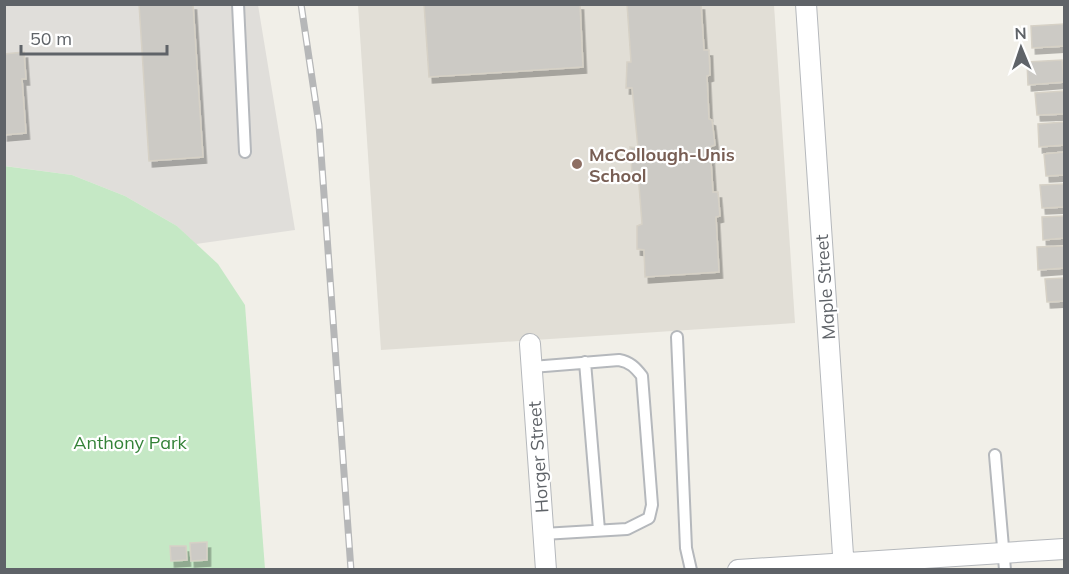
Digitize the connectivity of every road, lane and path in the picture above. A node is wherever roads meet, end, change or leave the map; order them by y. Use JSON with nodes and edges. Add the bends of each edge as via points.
{"nodes":[{"id":1,"x":238,"y":4,"type":"edge"},
{"id":2,"x":806,"y":4,"type":"edge"},
{"id":3,"x":245,"y":152,"type":"dead end"},
{"id":4,"x":677,"y":337,"type":"dead end"},
{"id":5,"x":530,"y":344,"type":"dead end"},
{"id":6,"x":585,"y":362,"type":"junction"},
{"id":7,"x":531,"y":367,"type":"junction"},
{"id":8,"x":995,"y":455,"type":"dead end"},
{"id":9,"x":599,"y":530,"type":"junction"},
{"id":10,"x":543,"y":534,"type":"junction"},
{"id":11,"x":1065,"y":549,"type":"edge"},
{"id":12,"x":1004,"y":561,"type":"edge"},
{"id":13,"x":844,"y":566,"type":"edge"},
{"id":14,"x":546,"y":570,"type":"edge"},
{"id":15,"x":691,"y":570,"type":"edge"},
{"id":16,"x":738,"y":570,"type":"edge"}],
"edges":[{"from":1,"to":3,"type":"lane"},
{"from":2,"to":13,"type":"street","name":"Maple Street"},
{"from":4,"to":15,"type":"lane","via":[[686,548]]},
{"from":5,"to":7,"type":"street","name":"Horger Street"},
{"from":6,"to":7,"type":"lane"},
{"from":6,"to":9,"type":"lane"},
{"from":6,"to":9,"type":"lane","via":[[628,362],[642,376],[652,505],[649,518],[627,528]]},
{"from":7,"to":10,"type":"street","name":"Horger Street"},
{"from":8,"to":12,"type":"lane"},
{"from":9,"to":10,"type":"lane"},
{"from":10,"to":14,"type":"street","name":"Horger Street"},
{"from":11,"to":12,"type":"street"},
{"from":12,"to":13,"type":"street"},
{"from":13,"to":16,"type":"street"}]}
